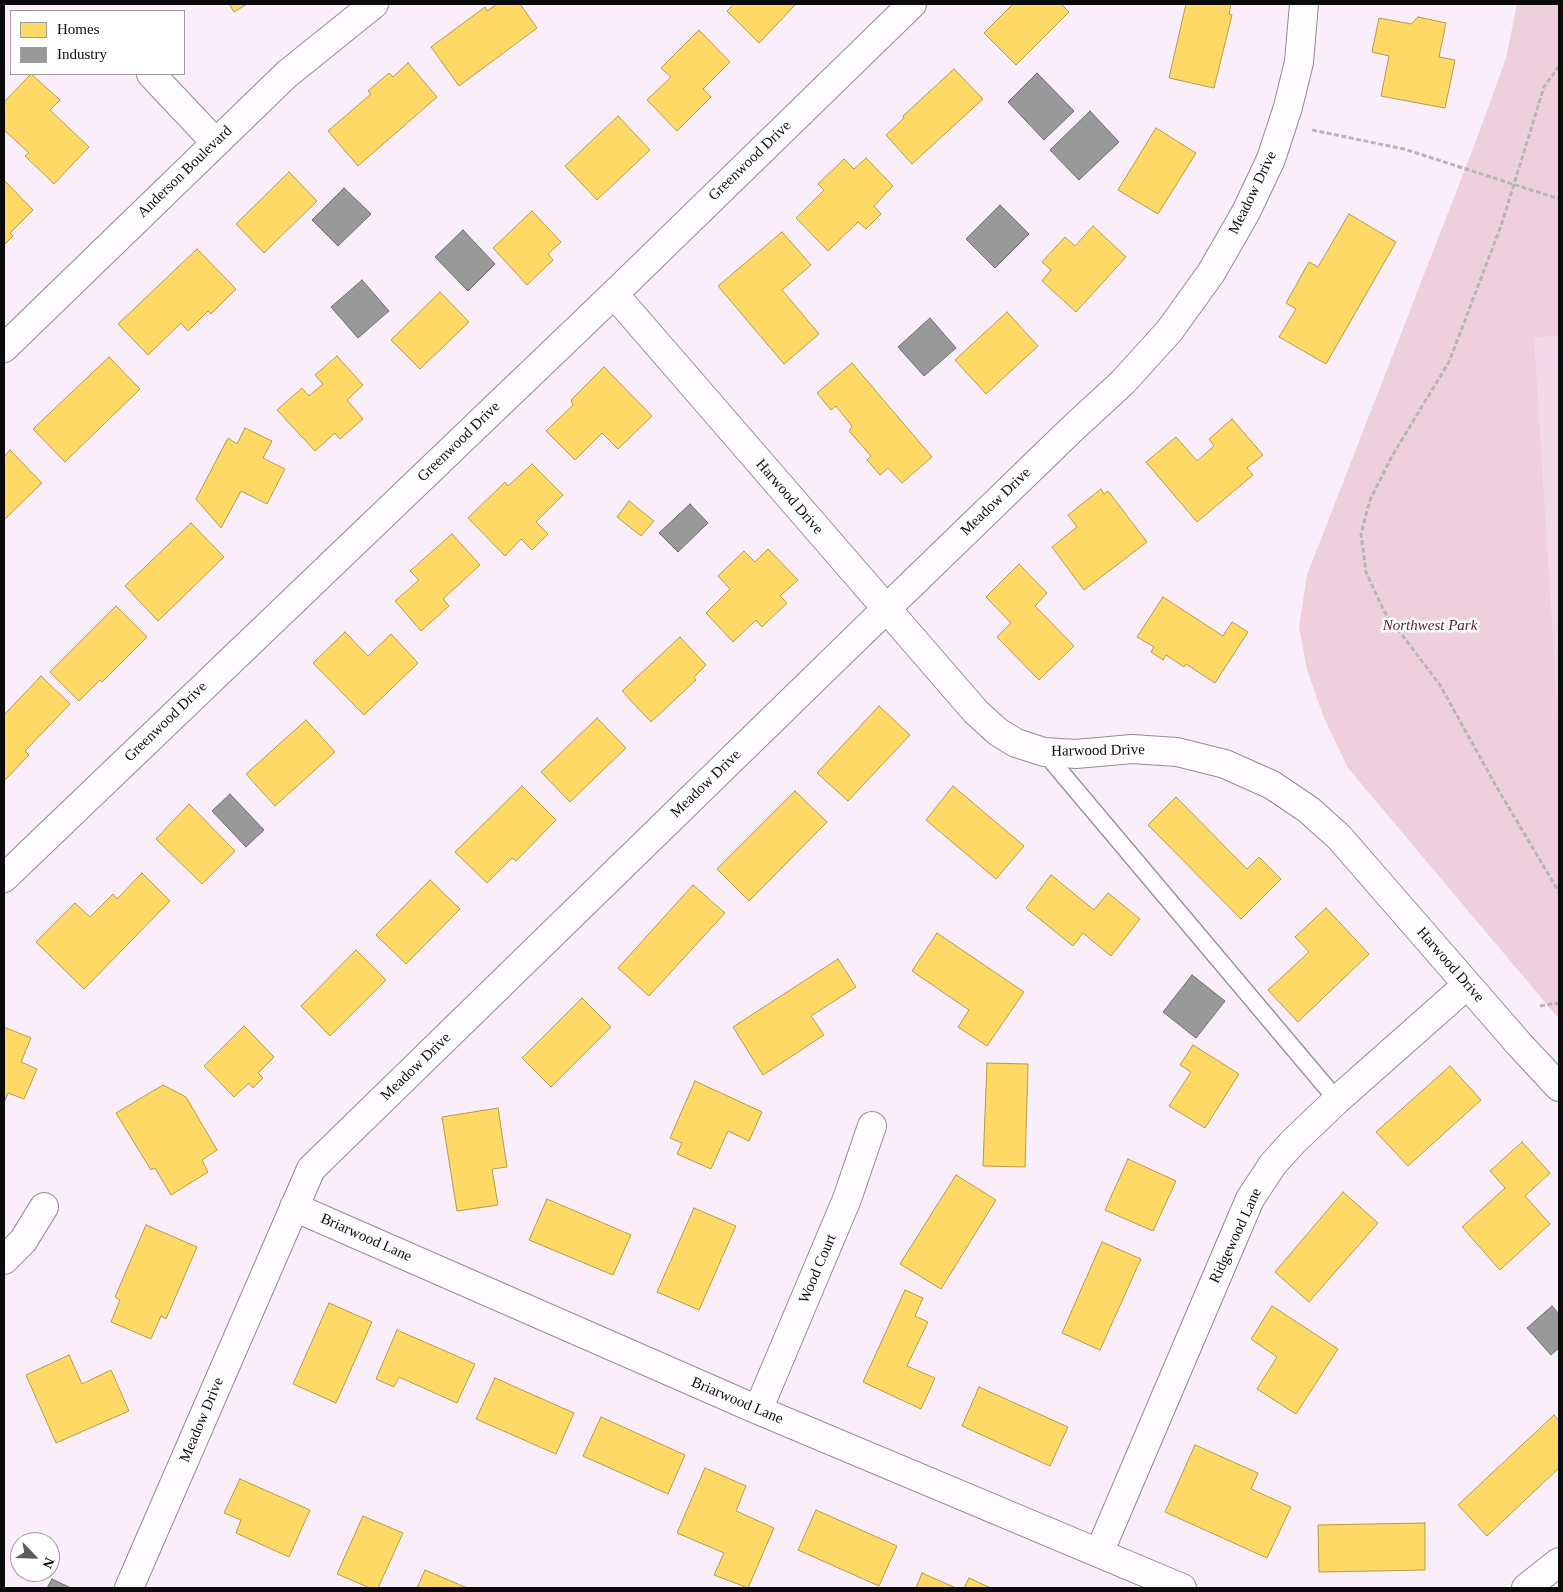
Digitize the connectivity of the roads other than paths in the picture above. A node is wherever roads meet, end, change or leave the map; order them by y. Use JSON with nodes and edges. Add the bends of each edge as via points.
{"nodes":[{"id":1,"x":374,"y":4,"type":"edge"},
{"id":2,"x":912,"y":4,"type":"edge"},
{"id":3,"x":1304,"y":4,"type":"edge"},
{"id":4,"x":152,"y":75,"type":"edge"},
{"id":5,"x":215,"y":142,"type":"junction"},
{"id":6,"x":614,"y":294,"type":"junction"},
{"id":7,"x":4,"y":348,"type":"edge"},
{"id":8,"x":886,"y":609,"type":"junction"},
{"id":9,"x":1044,"y":752,"type":"junction"},
{"id":10,"x":4,"y":878,"type":"edge"},
{"id":11,"x":1467,"y":985,"type":"junction"},
{"id":12,"x":1559,"y":1087,"type":"edge"},
{"id":13,"x":1337,"y":1100,"type":"junction"},
{"id":14,"x":872,"y":1126,"type":"dead end"},
{"id":15,"x":44,"y":1207,"type":"dead end"},
{"id":16,"x":294,"y":1207,"type":"junction"},
{"id":17,"x":4,"y":1260,"type":"edge"},
{"id":18,"x":758,"y":1410,"type":"junction"},
{"id":19,"x":1099,"y":1553,"type":"junction"},
{"id":20,"x":1559,"y":1562,"type":"edge"},
{"id":21,"x":136,"y":1586,"type":"edge"},
{"id":22,"x":1182,"y":1588,"type":"edge"},
{"id":23,"x":1526,"y":1588,"type":"edge"}],
"edges":[{"from":1,"to":5,"type":"street","name":"Anderson Boulevard","via":[[288,74]]},
{"from":2,"to":6,"type":"street","name":"Greenwood Drive"},
{"from":3,"to":8,"type":"street","name":"Meadow Drive","via":[[1299,62],[1271,159],[1246,212],[1211,273],[1170,330],[1123,382]]},
{"from":4,"to":5,"type":"street"},
{"from":5,"to":7,"type":"street","name":"Anderson Boulevard"},
{"from":6,"to":8,"type":"street","name":"Harwood Drive"},
{"from":6,"to":10,"type":"street","name":"Greenwood Drive"},
{"from":8,"to":9,"type":"street","name":"Harwood Drive","via":[[976,712],[998,732],[1016,743]]},
{"from":8,"to":16,"type":"street","name":"Meadow Drive","via":[[311,1169]]},
{"from":9,"to":11,"type":"street","name":"Harwood Drive","via":[[1076,754],[1132,749],[1177,752],[1225,764],[1272,785],[1309,810],[1339,837]]},
{"from":9,"to":13,"type":"lane"},
{"from":11,"to":12,"type":"street","name":"Harwood Drive"},
{"from":11,"to":13,"type":"street","name":"Ridgewood Lane"},
{"from":13,"to":19,"type":"street","name":"Ridgewood Lane","via":[[1273,1164],[1250,1199]]},
{"from":14,"to":18,"type":"street","name":"Wood Court","via":[[847,1199]]},
{"from":15,"to":17,"type":"street","via":[[23,1241]]},
{"from":16,"to":18,"type":"street","name":"Briarwood Lane"},
{"from":16,"to":21,"type":"street","name":"Meadow Drive"},
{"from":18,"to":19,"type":"street","name":"Briarwood Lane"},
{"from":19,"to":22,"type":"street","name":"Briarwood Lane"},
{"from":20,"to":23,"type":"street"}]}
